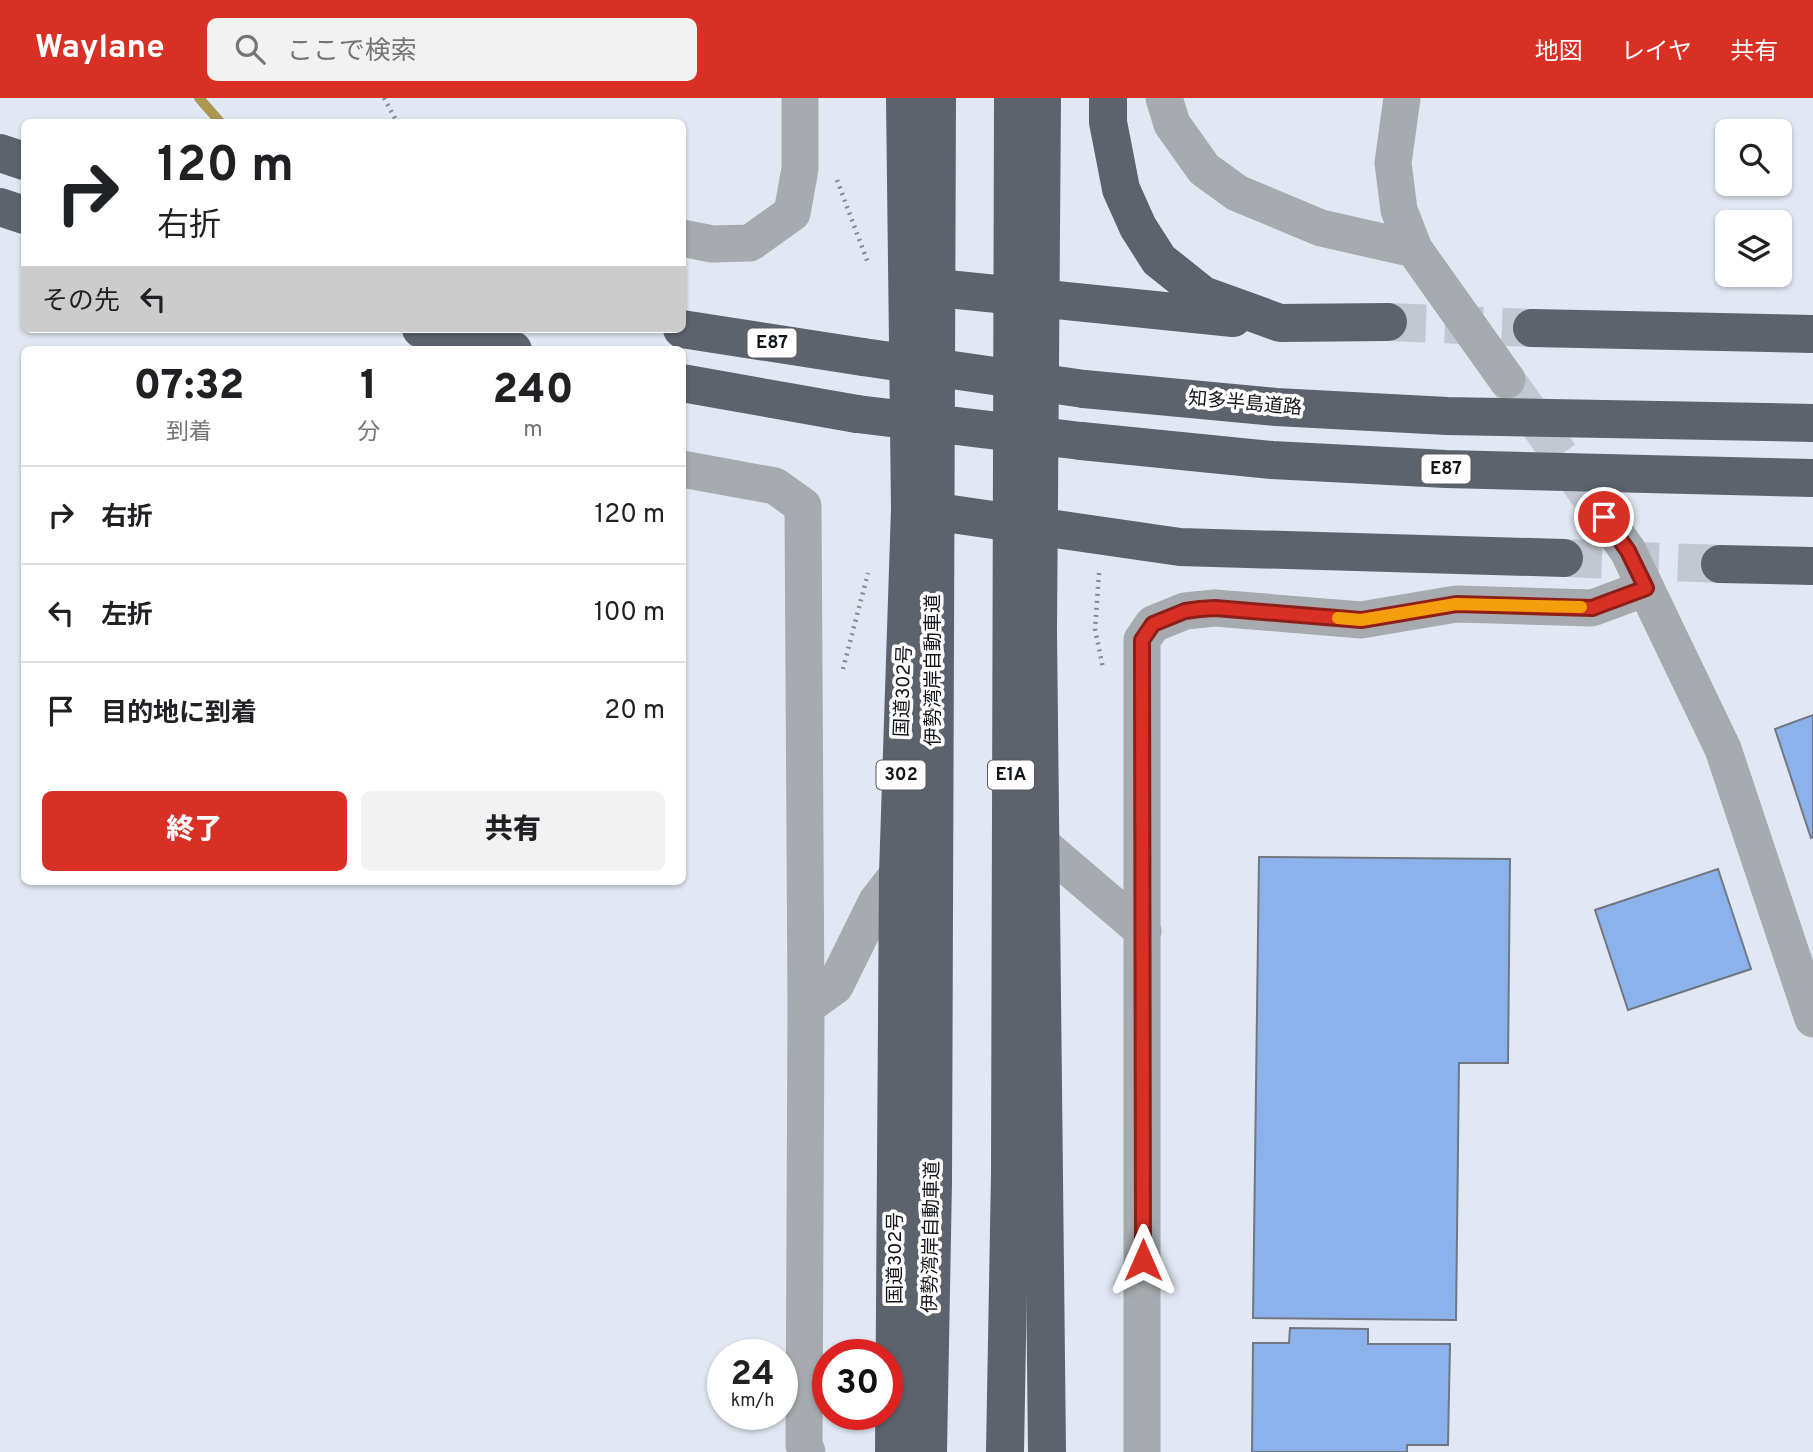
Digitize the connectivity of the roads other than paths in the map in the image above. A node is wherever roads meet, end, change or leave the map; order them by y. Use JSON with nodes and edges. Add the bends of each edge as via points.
{"nodes":[{"id":1,"x":800,"y":98,"type":"edge"},
{"id":2,"x":905,"y":98,"type":"edge"},
{"id":3,"x":937,"y":98,"type":"edge"},
{"id":4,"x":1013,"y":98,"type":"edge"},
{"id":5,"x":1042,"y":98,"type":"edge"},
{"id":6,"x":1108,"y":98,"type":"edge"},
{"id":7,"x":1164,"y":98,"type":"edge"},
{"id":8,"x":1402,"y":98,"type":"edge"},
{"id":9,"x":0,"y":153,"type":"edge"},
{"id":10,"x":21,"y":160,"type":"edge"},
{"id":11,"x":0,"y":207,"type":"edge"},
{"id":12,"x":21,"y":214,"type":"edge"},
{"id":13,"x":686,"y":239,"type":"edge"},
{"id":14,"x":1414,"y":249,"type":"junction"},
{"id":15,"x":908,"y":285,"type":"junction"},
{"id":16,"x":1041,"y":298,"type":"junction"},
{"id":17,"x":1388,"y":322,"type":"tunnel mouth"},
{"id":18,"x":1280,"y":323,"type":"junction"},
{"id":19,"x":1532,"y":328,"type":"tunnel mouth"},
{"id":20,"x":686,"y":330,"type":"edge"},
{"id":21,"x":439,"y":333,"type":"edge"},
{"id":22,"x":1813,"y":334,"type":"edge"},
{"id":23,"x":495,"y":346,"type":"edge"},
{"id":24,"x":1507,"y":380,"type":"tunnel mouth"},
{"id":25,"x":686,"y":384,"type":"edge"},
{"id":26,"x":1813,"y":423,"type":"edge"},
{"id":27,"x":686,"y":470,"type":"edge"},
{"id":28,"x":1813,"y":478,"type":"edge"},
{"id":29,"x":910,"y":508,"type":"junction"},
{"id":30,"x":1604,"y":517,"type":"tunnel mouth"},
{"id":31,"x":1038,"y":526,"type":"junction"},
{"id":32,"x":1564,"y":558,"type":"tunnel mouth"},
{"id":33,"x":1720,"y":564,"type":"tunnel mouth"},
{"id":34,"x":1813,"y":566,"type":"edge"},
{"id":35,"x":1646,"y":588,"type":"junction"},
{"id":36,"x":1039,"y":842,"type":"junction"},
{"id":37,"x":898,"y":874,"type":"junction"},
{"id":38,"x":1143,"y":931,"type":"junction"},
{"id":39,"x":806,"y":1007,"type":"junction"},
{"id":40,"x":1813,"y":1019,"type":"edge"},
{"id":41,"x":807,"y":1452,"type":"edge"},
{"id":42,"x":894,"y":1452,"type":"edge"},
{"id":43,"x":928,"y":1452,"type":"edge"},
{"id":44,"x":1005,"y":1452,"type":"edge"},
{"id":45,"x":1046,"y":1452,"type":"edge"},
{"id":46,"x":1143,"y":1452,"type":"edge"}],
"edges":[{"from":1,"to":13,"type":"street","via":[[800,169],[792,213],[750,243]]},
{"from":2,"to":15,"type":"highway","name":"国道302号","number":"302"},
{"from":3,"to":43,"type":"highway","name":"伊勢湾岸自動車道","bridge":true},
{"from":4,"to":44,"type":"highway","number":"E1A","bridge":true},
{"from":5,"to":16,"type":"highway"},
{"from":6,"to":18,"type":"highway","via":[[1121,189],[1159,260],[1203,295]]},
{"from":7,"to":14,"type":"street","via":[[1172,124],[1204,169],[1237,193],[1321,228]]},
{"from":8,"to":14,"type":"street","via":[[1393,163],[1399,210]]},
{"from":9,"to":10,"type":"highway"},
{"from":11,"to":12,"type":"highway"},
{"from":14,"to":24,"type":"street"},
{"from":15,"to":16,"type":"highway"},
{"from":15,"to":29,"type":"highway","name":"国道302号","number":"302"},
{"from":16,"to":18,"type":"highway"},
{"from":16,"to":31,"type":"highway"},
{"from":17,"to":18,"type":"highway"},
{"from":19,"to":22,"type":"highway"},
{"from":20,"to":26,"type":"highway","name":"知多半島道路","number":"E87","bridge":true,"via":[[1084,389],[1276,407],[1420,415]]},
{"from":21,"to":23,"type":"highway"},
{"from":25,"to":28,"type":"highway","number":"E87","bridge":true,"via":[[857,414],[1272,460]]},
{"from":27,"to":39,"type":"street","via":[[775,486],[803,506]]},
{"from":29,"to":31,"type":"highway"},
{"from":29,"to":37,"type":"highway","name":"国道302号","number":"302"},
{"from":30,"to":35,"type":"street"},
{"from":31,"to":32,"type":"highway","via":[[1181,547]]},
{"from":31,"to":36,"type":"highway"},
{"from":33,"to":34,"type":"highway"},
{"from":35,"to":38,"type":"street","via":[[1592,608],[1456,604],[1361,620],[1215,608],[1185,611],[1153,624],[1142,640]]},
{"from":35,"to":40,"type":"street","via":[[1723,749]]},
{"from":36,"to":38,"type":"street"},
{"from":36,"to":45,"type":"highway"},
{"from":37,"to":39,"type":"street","via":[[877,901],[835,986]]},
{"from":37,"to":42,"type":"highway","name":"国道302号","number":"302"},
{"from":38,"to":46,"type":"street"},
{"from":39,"to":41,"type":"street"}]}
